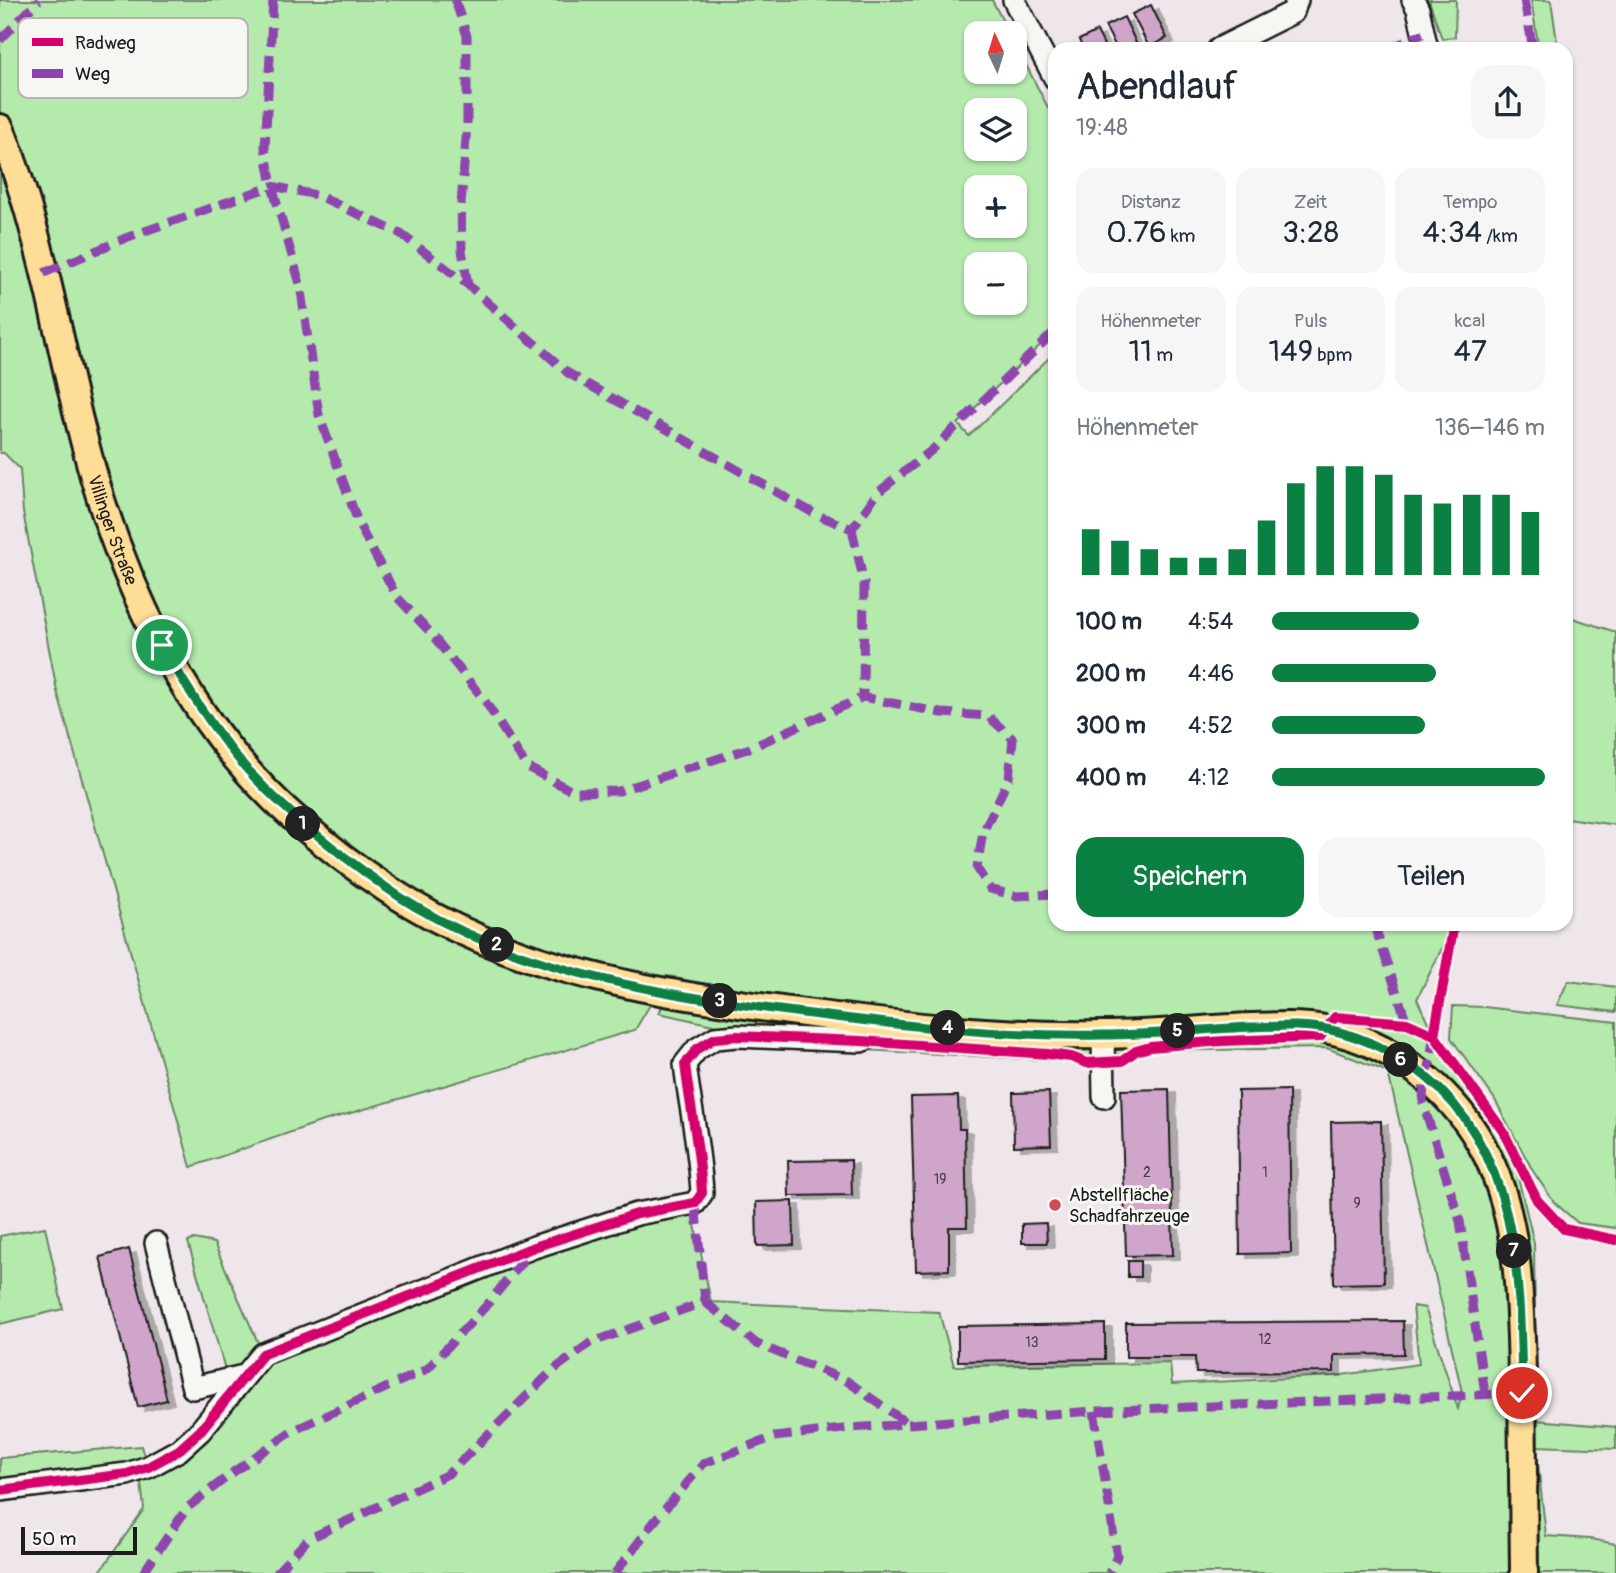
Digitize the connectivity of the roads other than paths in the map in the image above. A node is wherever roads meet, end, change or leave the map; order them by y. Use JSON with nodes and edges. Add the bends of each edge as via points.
{"nodes":[{"id":1,"x":1297,"y":0,"type":"edge"},
{"id":2,"x":1413,"y":0,"type":"edge"},
{"id":3,"x":1022,"y":3,"type":"edge"},
{"id":4,"x":1233,"y":42,"type":"edge"},
{"id":5,"x":1425,"y":42,"type":"edge"},
{"id":6,"x":1048,"y":62,"type":"edge"},
{"id":7,"x":0,"y":128,"type":"edge"},
{"id":8,"x":891,"y":1024,"type":"junction"},
{"id":9,"x":1102,"y":1035,"type":"junction"},
{"id":10,"x":1104,"y":1097,"type":"dead end"},
{"id":11,"x":156,"y":1243,"type":"dead end"},
{"id":12,"x":244,"y":1376,"type":"junction"},
{"id":13,"x":0,"y":1490,"type":"edge"},
{"id":14,"x":1524,"y":1573,"type":"edge"}],
"edges":[{"from":1,"to":4,"type":"lane","via":[[1293,12]]},
{"from":2,"to":5,"type":"lane"},
{"from":3,"to":6,"type":"lane"},
{"from":7,"to":8,"type":"main road","name":"Villinger Straße","via":[[28,206],[103,508],[129,579],[203,714],[246,769],[291,814],[361,869],[416,907],[475,937],[607,980],[757,1007]]},
{"from":8,"to":9,"type":"main road","name":"Villinger Straße"},
{"from":8,"to":12,"type":"lane","via":[[861,1041],[716,1038],[697,1049],[685,1064],[702,1178],[702,1193],[695,1203],[637,1214],[534,1247],[263,1354]]},
{"from":9,"to":10,"type":"lane"},
{"from":9,"to":14,"type":"main road","name":"Villinger Straße","via":[[1294,1025],[1327,1029],[1395,1056],[1424,1076],[1460,1112],[1495,1175],[1514,1245],[1521,1339]]},
{"from":11,"to":12,"type":"lane","via":[[193,1388]]},
{"from":12,"to":13,"type":"lane","via":[[200,1431],[179,1450],[148,1467],[127,1474]]}]}
